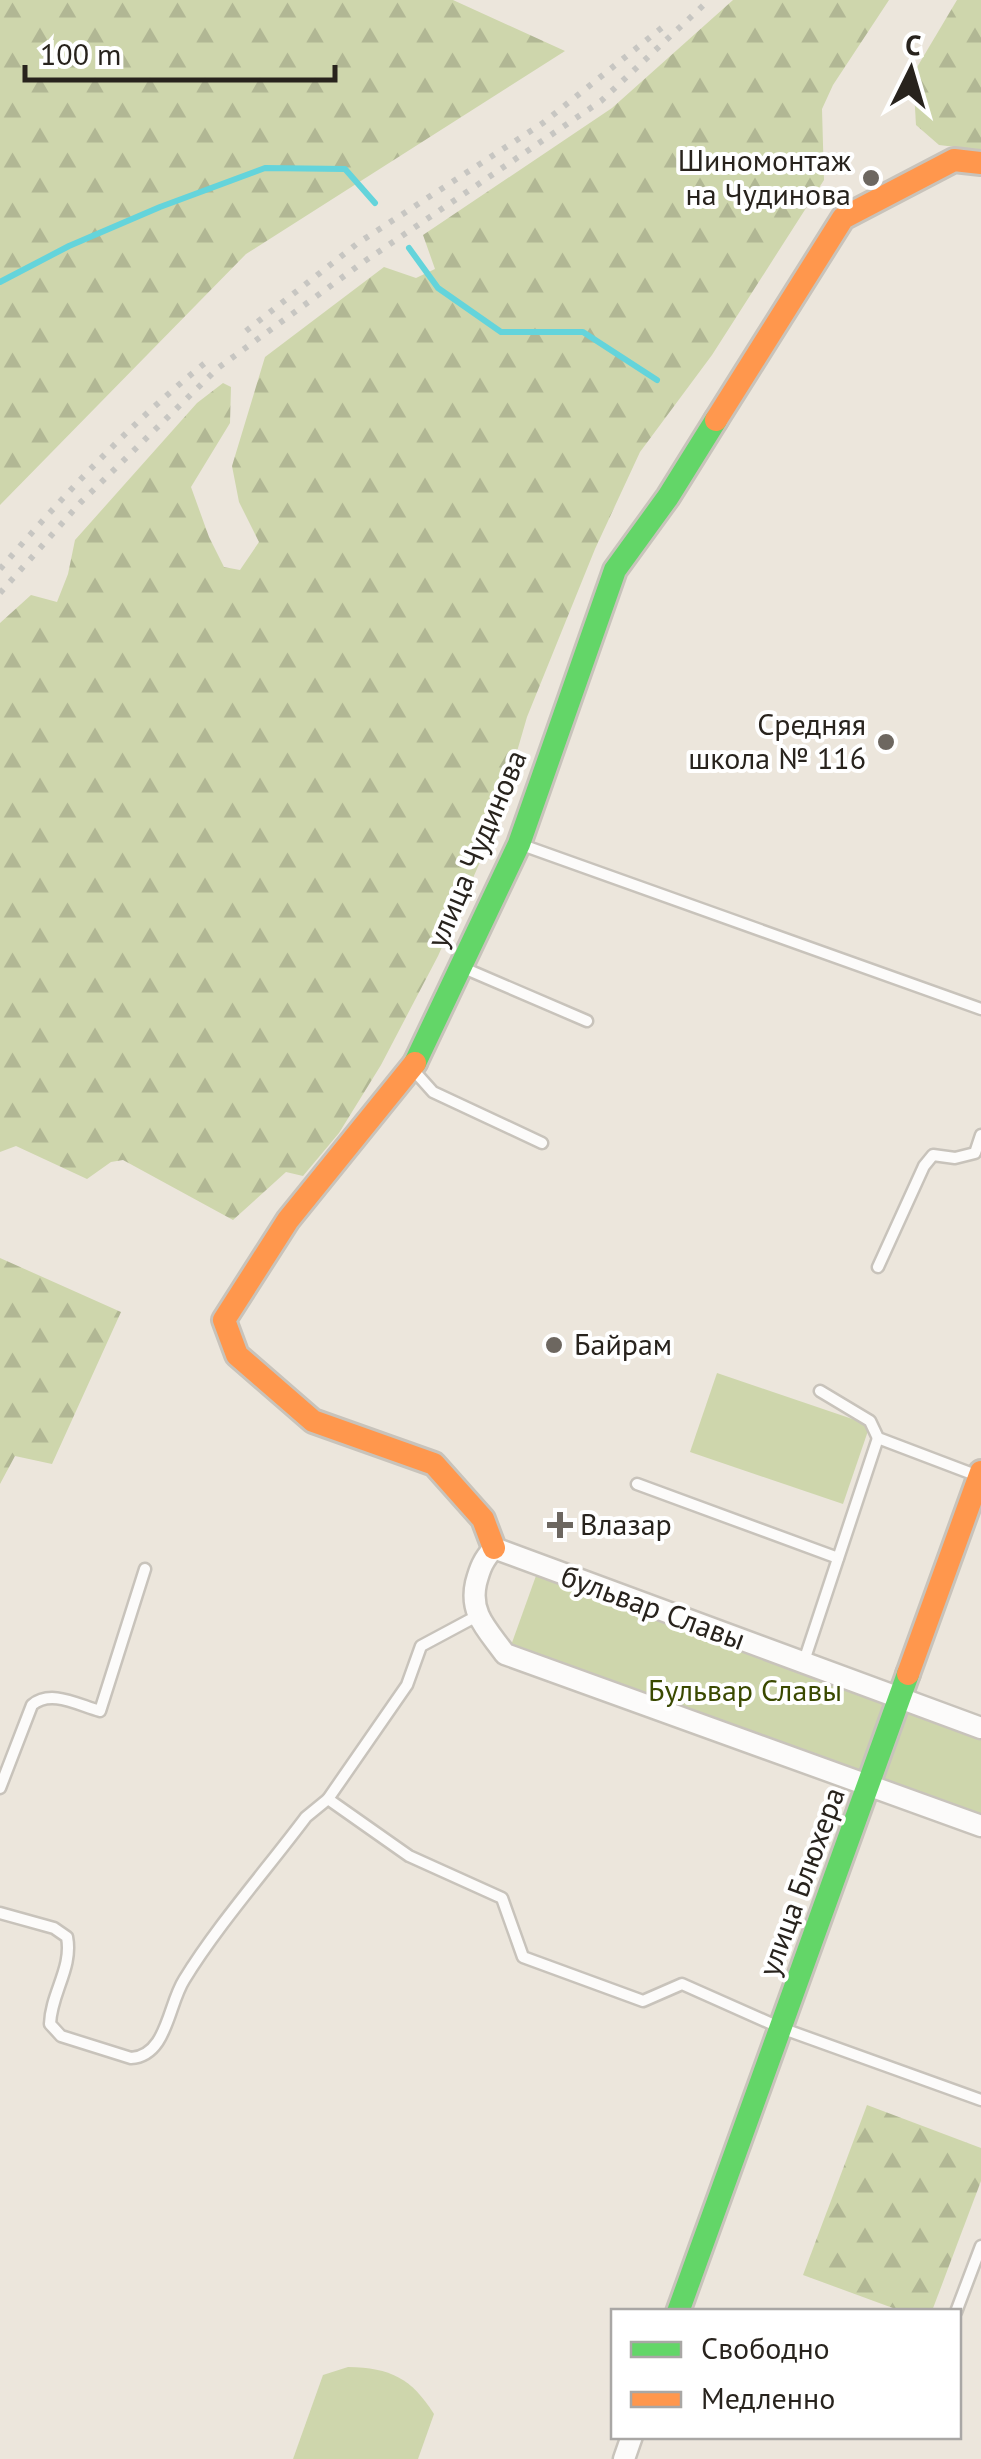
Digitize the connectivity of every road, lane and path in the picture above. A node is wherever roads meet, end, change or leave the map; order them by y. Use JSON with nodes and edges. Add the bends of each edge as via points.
{"nodes":[{"id":1,"x":981,"y":163,"type":"edge"},
{"id":2,"x":519,"y":844,"type":"junction"},
{"id":3,"x":460,"y":967,"type":"junction"},
{"id":4,"x":981,"y":1009,"type":"edge"},
{"id":5,"x":587,"y":1021,"type":"dead end"},
{"id":6,"x":412,"y":1068,"type":"junction"},
{"id":7,"x":981,"y":1135,"type":"edge"},
{"id":8,"x":542,"y":1143,"type":"dead end"},
{"id":9,"x":878,"y":1268,"type":"dead end"},
{"id":10,"x":820,"y":1391,"type":"dead end"},
{"id":11,"x":878,"y":1438,"type":"junction"},
{"id":12,"x":980,"y":1474,"type":"edge"},
{"id":13,"x":637,"y":1484,"type":"dead end"},
{"id":14,"x":494,"y":1548,"type":"junction"},
{"id":15,"x":838,"y":1558,"type":"junction"},
{"id":16,"x":145,"y":1569,"type":"dead end"},
{"id":17,"x":477,"y":1616,"type":"junction"},
{"id":18,"x":803,"y":1664,"type":"junction"},
{"id":19,"x":900,"y":1700,"type":"junction"},
{"id":20,"x":981,"y":1728,"type":"edge"},
{"id":21,"x":869,"y":1786,"type":"junction"},
{"id":22,"x":0,"y":1788,"type":"edge"},
{"id":23,"x":328,"y":1799,"type":"junction"},
{"id":24,"x":981,"y":1826,"type":"edge"},
{"id":25,"x":0,"y":1913,"type":"edge"},
{"id":26,"x":781,"y":2028,"type":"junction"},
{"id":27,"x":981,"y":2100,"type":"edge"},
{"id":28,"x":981,"y":2246,"type":"edge"},
{"id":29,"x":679,"y":2309,"type":"edge"},
{"id":30,"x":957,"y":2309,"type":"edge"}],
"edges":[{"from":1,"to":2,"type":"street","name":"улица Чудинова","via":[[954,160],[843,218],[615,570]]},
{"from":2,"to":3,"type":"street","name":"улица Чудинова"},
{"from":2,"to":4,"type":"lane"},
{"from":3,"to":5,"type":"lane"},
{"from":3,"to":6,"type":"street","name":"улица Чудинова"},
{"from":6,"to":8,"type":"lane","via":[[434,1092]]},
{"from":6,"to":14,"type":"street","name":"улица Чудинова","via":[[288,1220],[224,1320],[236,1356],[312,1421],[434,1464],[483,1520]]},
{"from":7,"to":9,"type":"lane","via":[[975,1154],[933,1155],[924,1166]]},
{"from":10,"to":11,"type":"lane","via":[[870,1420]]},
{"from":11,"to":12,"type":"lane"},
{"from":11,"to":15,"type":"lane"},
{"from":12,"to":19,"type":"street","name":"улица Блюхера"},
{"from":13,"to":15,"type":"lane"},
{"from":14,"to":17,"type":"street","via":[[482,1560],[474,1590]]},
{"from":14,"to":18,"type":"street","name":"бульвар Славы"},
{"from":15,"to":18,"type":"lane"},
{"from":16,"to":22,"type":"lane","via":[[100,1711],[41,1698]]},
{"from":17,"to":21,"type":"street","via":[[505,1654]]},
{"from":17,"to":23,"type":"lane","via":[[421,1646],[407,1685]]},
{"from":18,"to":19,"type":"street","name":"бульвар Славы"},
{"from":19,"to":20,"type":"street","name":"бульвар Славы"},
{"from":19,"to":21,"type":"street","name":"улица Блюхера"},
{"from":21,"to":24,"type":"street"},
{"from":21,"to":26,"type":"street","name":"улица Блюхера"},
{"from":23,"to":25,"type":"lane","via":[[306,1817],[182,1982],[154,2050],[143,2058],[61,2036],[50,2024],[50,2011],[70,1954],[67,1938]]},
{"from":23,"to":26,"type":"lane","via":[[409,1856],[502,1898],[523,1957],[642,2001],[682,1984]]},
{"from":26,"to":27,"type":"lane"},
{"from":26,"to":29,"type":"street","name":"улица Блюхера"},
{"from":28,"to":30,"type":"lane"}]}
